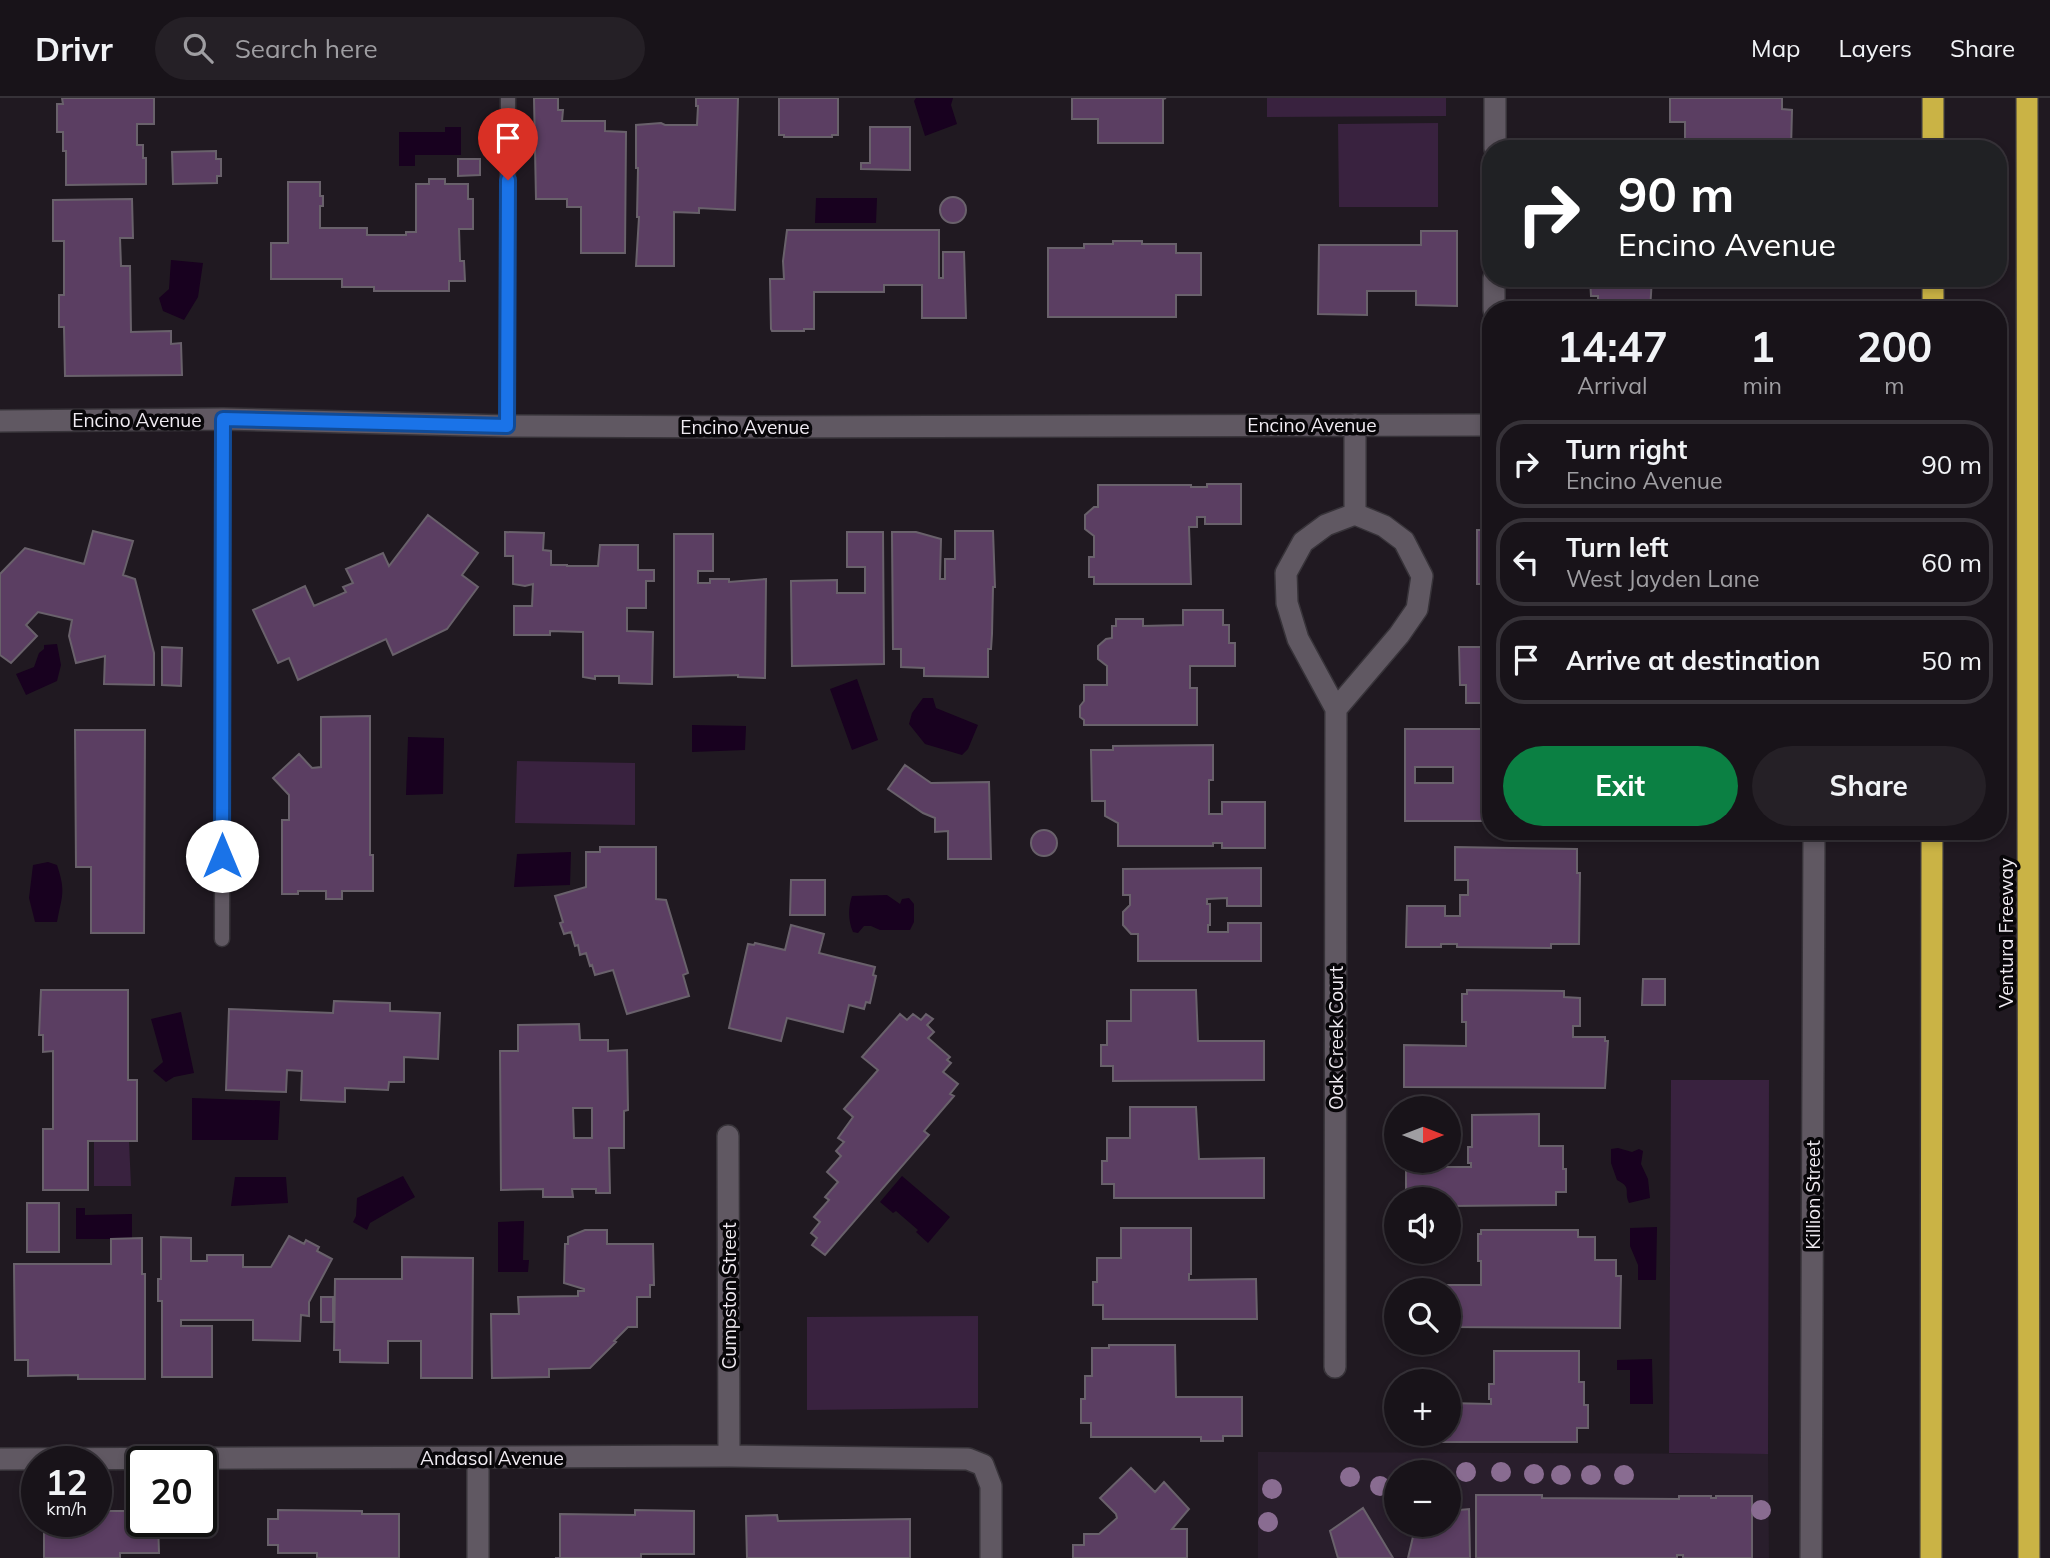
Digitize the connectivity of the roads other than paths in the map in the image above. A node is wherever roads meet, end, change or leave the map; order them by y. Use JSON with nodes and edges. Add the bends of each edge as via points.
{"nodes":[{"id":1,"x":508,"y":98,"type":"edge"},
{"id":2,"x":1495,"y":98,"type":"edge"},
{"id":3,"x":1933,"y":98,"type":"edge"},
{"id":4,"x":2027,"y":98,"type":"edge"},
{"id":5,"x":1495,"y":140,"type":"edge"},
{"id":6,"x":1933,"y":140,"type":"edge"},
{"id":7,"x":223,"y":419,"type":"junction"},
{"id":8,"x":0,"y":421,"type":"edge"},
{"id":9,"x":1355,"y":425,"type":"junction"},
{"id":10,"x":1482,"y":425,"type":"edge"},
{"id":11,"x":507,"y":426,"type":"junction"},
{"id":12,"x":1355,"y":514,"type":"junction"},
{"id":13,"x":1336,"y":709,"type":"junction"},
{"id":14,"x":1814,"y":840,"type":"edge"},
{"id":15,"x":1932,"y":840,"type":"edge"},
{"id":16,"x":222,"y":939,"type":"dead end"},
{"id":17,"x":728,"y":1136,"type":"dead end"},
{"id":18,"x":1335,"y":1367,"type":"dead end"},
{"id":19,"x":729,"y":1456,"type":"junction"},
{"id":20,"x":478,"y":1458,"type":"junction"},
{"id":21,"x":0,"y":1459,"type":"edge"},
{"id":22,"x":478,"y":1558,"type":"edge"},
{"id":23,"x":991,"y":1558,"type":"edge"},
{"id":24,"x":1811,"y":1558,"type":"edge"},
{"id":25,"x":1931,"y":1558,"type":"edge"},
{"id":26,"x":2029,"y":1558,"type":"edge"}],
"edges":[{"from":1,"to":11,"type":"lane"},
{"from":2,"to":5,"type":"street"},
{"from":3,"to":6,"type":"highway"},
{"from":4,"to":26,"type":"highway","name":"Ventura Freeway"},
{"from":7,"to":8,"type":"street","name":"Encino Avenue"},
{"from":7,"to":11,"type":"street","name":"Encino Avenue"},
{"from":7,"to":16,"type":"lane"},
{"from":9,"to":10,"type":"street","name":"Encino Avenue"},
{"from":9,"to":11,"type":"street","name":"Encino Avenue"},
{"from":9,"to":12,"type":"street"},
{"from":12,"to":13,"type":"street","name":"Oak Creek Court","via":[[1326,525],[1303,542],[1286,573],[1287,603],[1298,639]]},
{"from":12,"to":13,"type":"street","via":[[1404,541],[1422,576],[1417,609]]},
{"from":13,"to":18,"type":"street","name":"Oak Creek Court"},
{"from":14,"to":24,"type":"street","name":"Killion Street"},
{"from":15,"to":25,"type":"highway"},
{"from":17,"to":19,"type":"street","name":"Cumpston Street"},
{"from":19,"to":20,"type":"street","name":"Andasol Avenue"},
{"from":19,"to":23,"type":"street","name":"Andasol Avenue","via":[[968,1459],[983,1465],[991,1486]]},
{"from":20,"to":21,"type":"street","name":"Andasol Avenue"},
{"from":20,"to":22,"type":"street"}]}
